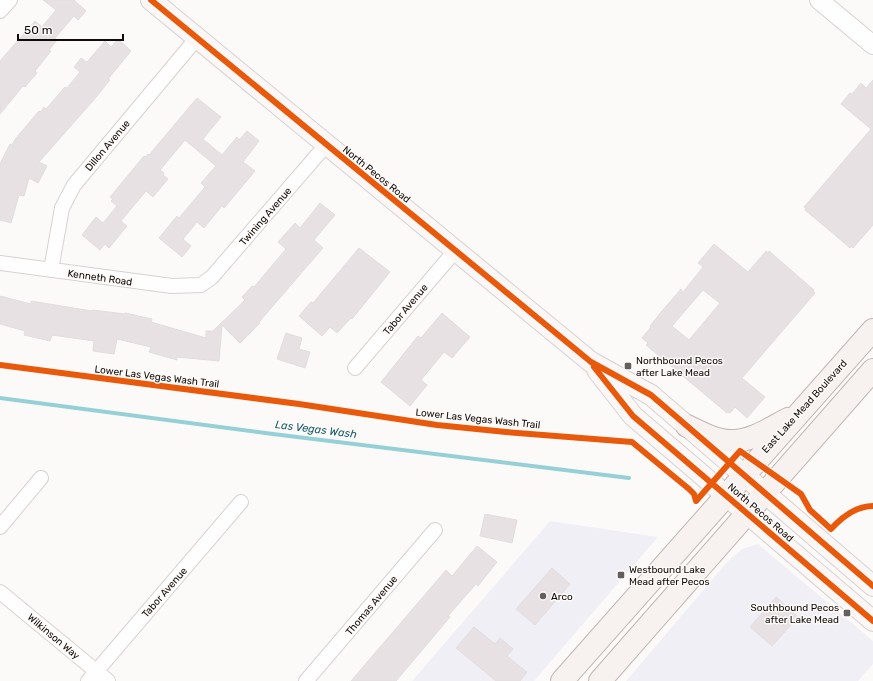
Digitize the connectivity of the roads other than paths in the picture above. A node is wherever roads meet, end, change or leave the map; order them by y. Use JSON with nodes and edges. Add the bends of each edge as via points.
{"nodes":[{"id":1,"x":10,"y":0,"type":"edge"},
{"id":2,"x":151,"y":0,"type":"edge"},
{"id":3,"x":819,"y":0,"type":"edge"},
{"id":4,"x":0,"y":11,"type":"edge"},
{"id":5,"x":197,"y":38,"type":"junction"},
{"id":6,"x":873,"y":45,"type":"edge"},
{"id":7,"x":326,"y":145,"type":"junction"},
{"id":8,"x":455,"y":251,"type":"junction"},
{"id":9,"x":0,"y":263,"type":"edge"},
{"id":10,"x":51,"y":270,"type":"junction"},
{"id":11,"x":201,"y":285,"type":"joint"},
{"id":12,"x":873,"y":330,"type":"edge"},
{"id":13,"x":591,"y":362,"type":"junction"},
{"id":14,"x":355,"y":368,"type":"dead end"},
{"id":15,"x":873,"y":370,"type":"edge"},
{"id":16,"x":796,"y":415,"type":"junction"},
{"id":17,"x":687,"y":426,"type":"junction"},
{"id":18,"x":744,"y":475,"type":"junction"},
{"id":19,"x":41,"y":478,"type":"dead end"},
{"id":20,"x":765,"y":493,"type":"junction"},
{"id":21,"x":725,"y":496,"type":"junction"},
{"id":22,"x":241,"y":502,"type":"dead end"},
{"id":23,"x":746,"y":514,"type":"junction"},
{"id":24,"x":0,"y":527,"type":"edge"},
{"id":25,"x":435,"y":530,"type":"dead end"},
{"id":26,"x":873,"y":586,"type":"edge"},
{"id":27,"x":0,"y":592,"type":"edge"},
{"id":28,"x":873,"y":621,"type":"edge"},
{"id":29,"x":92,"y":676,"type":"edge"},
{"id":30,"x":108,"y":681,"type":"edge"},
{"id":31,"x":306,"y":681,"type":"edge"},
{"id":32,"x":562,"y":681,"type":"edge"},
{"id":33,"x":600,"y":681,"type":"edge"}],
"edges":[{"from":1,"to":4,"type":"street"},
{"from":2,"to":5,"type":"main road","name":"North Pecos Road"},
{"from":3,"to":6,"type":"street"},
{"from":5,"to":7,"type":"main road","name":"North Pecos Road"},
{"from":5,"to":10,"type":"street","name":"Dillon Avenue","via":[[74,185],[62,208]]},
{"from":7,"to":8,"type":"main road","name":"North Pecos Road"},
{"from":7,"to":11,"type":"street","name":"Twining Avenue","via":[[212,278]]},
{"from":8,"to":13,"type":"main road","name":"North Pecos Road"},
{"from":8,"to":14,"type":"street","name":"Tabor Avenue"},
{"from":9,"to":10,"type":"street","name":"Kenneth Road"},
{"from":10,"to":11,"type":"street","name":"Kenneth Road","via":[[172,286]]},
{"from":12,"to":16,"type":"main road","name":"East Lake Mead Boulevard"},
{"from":13,"to":17,"type":"main road","name":"North Pecos Road","via":[[651,396]]},
{"from":13,"to":21,"type":"main road","name":"North Pecos Road","via":[[633,416]]},
{"from":15,"to":20,"type":"main road"},
{"from":16,"to":17,"type":"main road","via":[[739,441],[720,439]]},
{"from":16,"to":18,"type":"main road","name":"East Lake Mead Boulevard"},
{"from":17,"to":18,"type":"main road","name":"North Pecos Road"},
{"from":18,"to":20,"type":"main road","name":"North Pecos Road"},
{"from":18,"to":21,"type":"main road","name":"East Lake Mead Boulevard"},
{"from":19,"to":24,"type":"street"},
{"from":20,"to":23,"type":"main road"},
{"from":20,"to":26,"type":"main road","name":"North Pecos Road"},
{"from":21,"to":23,"type":"main road","name":"North Pecos Road"},
{"from":21,"to":32,"type":"main road","name":"East Lake Mead Boulevard"},
{"from":22,"to":29,"type":"street","name":"Tabor Avenue"},
{"from":23,"to":28,"type":"main road","name":"North Pecos Road"},
{"from":23,"to":33,"type":"main road"},
{"from":25,"to":31,"type":"street","name":"Thomas Avenue"},
{"from":27,"to":29,"type":"street","name":"Wilkinson Way"},
{"from":29,"to":30,"type":"street","name":"Wilkinson Way"}]}
